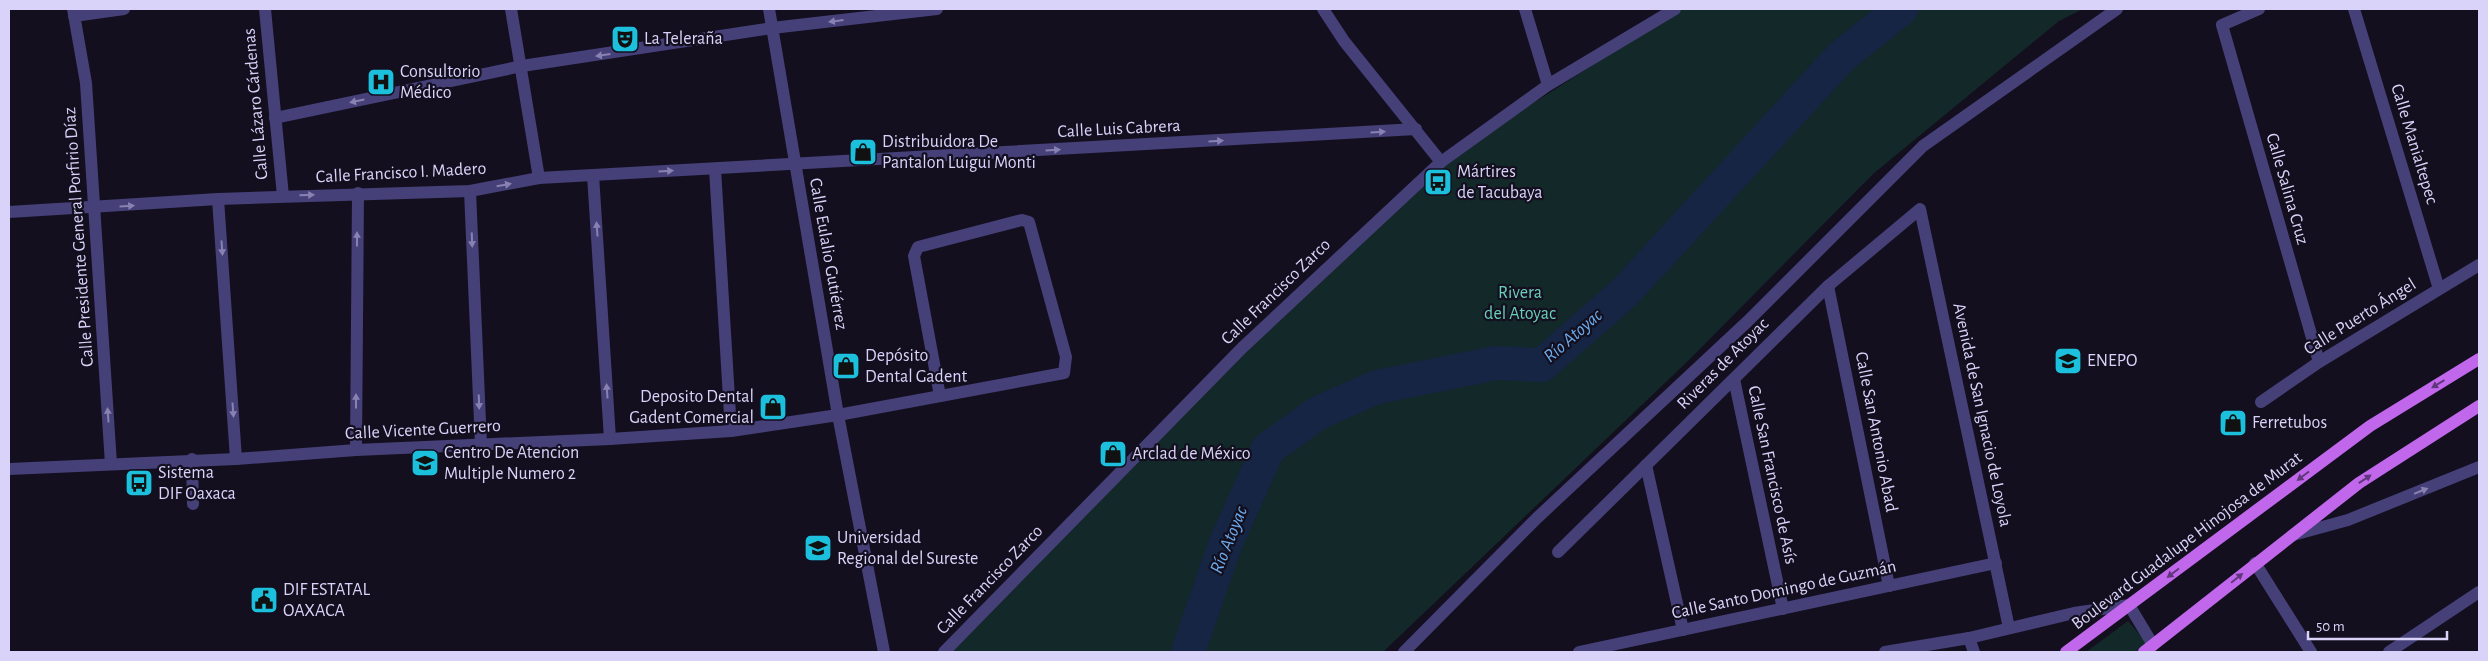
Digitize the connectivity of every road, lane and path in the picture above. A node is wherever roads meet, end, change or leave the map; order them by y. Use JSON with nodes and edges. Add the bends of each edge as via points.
{"nodes":[{"id":1,"x":124,"y":9,"type":"edge"},
{"id":2,"x":265,"y":9,"type":"edge"},
{"id":3,"x":512,"y":9,"type":"edge"},
{"id":4,"x":769,"y":9,"type":"edge"},
{"id":5,"x":936,"y":9,"type":"edge"},
{"id":6,"x":1323,"y":9,"type":"edge"},
{"id":7,"x":1525,"y":9,"type":"edge"},
{"id":8,"x":1675,"y":9,"type":"edge"},
{"id":9,"x":2117,"y":9,"type":"edge"},
{"id":10,"x":2259,"y":9,"type":"edge"},
{"id":11,"x":2354,"y":9,"type":"edge"},
{"id":12,"x":73,"y":12,"type":"edge"},
{"id":13,"x":772,"y":28,"type":"junction"},
{"id":14,"x":522,"y":66,"type":"junction"},
{"id":15,"x":1548,"y":85,"type":"junction"},
{"id":16,"x":275,"y":118,"type":"junction"},
{"id":17,"x":1416,"y":129,"type":"junction"},
{"id":18,"x":1441,"y":162,"type":"junction"},
{"id":19,"x":795,"y":165,"type":"junction"},
{"id":20,"x":715,"y":168,"type":"junction"},
{"id":21,"x":593,"y":176,"type":"junction"},
{"id":22,"x":539,"y":178,"type":"junction"},
{"id":23,"x":470,"y":191,"type":"junction"},
{"id":24,"x":358,"y":193,"type":"junction"},
{"id":25,"x":283,"y":196,"type":"junction"},
{"id":26,"x":218,"y":199,"type":"junction"},
{"id":27,"x":95,"y":208,"type":"junction"},
{"id":28,"x":1920,"y":209,"type":"joint"},
{"id":29,"x":9,"y":212,"type":"edge"},
{"id":30,"x":2479,"y":265,"type":"edge"},
{"id":31,"x":1828,"y":286,"type":"junction"},
{"id":32,"x":2439,"y":289,"type":"junction"},
{"id":33,"x":2479,"y":359,"type":"edge"},
{"id":34,"x":2319,"y":362,"type":"junction"},
{"id":35,"x":1734,"y":379,"type":"junction"},
{"id":36,"x":940,"y":396,"type":"junction"},
{"id":37,"x":2261,"y":402,"type":"dead end"},
{"id":38,"x":2479,"y":406,"type":"edge"},
{"id":39,"x":838,"y":414,"type":"junction"},
{"id":40,"x":731,"y":431,"type":"junction"},
{"id":41,"x":610,"y":440,"type":"junction"},
{"id":42,"x":481,"y":445,"type":"junction"},
{"id":43,"x":356,"y":450,"type":"junction"},
{"id":44,"x":236,"y":459,"type":"junction"},
{"id":45,"x":192,"y":460,"type":"junction"},
{"id":46,"x":111,"y":464,"type":"junction"},
{"id":47,"x":1646,"y":465,"type":"junction"},
{"id":48,"x":2479,"y":468,"type":"edge"},
{"id":49,"x":9,"y":469,"type":"edge"},
{"id":50,"x":193,"y":504,"type":"dead end"},
{"id":51,"x":2293,"y":535,"type":"junction"},
{"id":52,"x":1558,"y":552,"type":"dead end"},
{"id":53,"x":1996,"y":563,"type":"junction"},
{"id":54,"x":2256,"y":563,"type":"junction"},
{"id":55,"x":1889,"y":586,"type":"junction"},
{"id":56,"x":2479,"y":592,"type":"edge"},
{"id":57,"x":2129,"y":605,"type":"junction"},
{"id":58,"x":1783,"y":609,"type":"junction"},
{"id":59,"x":2009,"y":628,"type":"junction"},
{"id":60,"x":1683,"y":630,"type":"junction"},
{"id":61,"x":1970,"y":638,"type":"junction"},
{"id":62,"x":2149,"y":649,"type":"edge"},
{"id":63,"x":884,"y":652,"type":"edge"},
{"id":64,"x":944,"y":652,"type":"edge"},
{"id":65,"x":1404,"y":652,"type":"edge"},
{"id":66,"x":1579,"y":652,"type":"edge"},
{"id":67,"x":1885,"y":652,"type":"edge"},
{"id":68,"x":1974,"y":652,"type":"edge"},
{"id":69,"x":2066,"y":652,"type":"edge"},
{"id":70,"x":2311,"y":652,"type":"edge"},
{"id":71,"x":2389,"y":652,"type":"edge"}],
"edges":[{"from":1,"to":12,"type":"street"},
{"from":2,"to":16,"type":"street","name":"Calle Lázaro Cárdenas"},
{"from":3,"to":14,"type":"street"},
{"from":4,"to":13,"type":"street","name":"Calle Eulalio Gutiérrez"},
{"from":5,"to":13,"type":"street","one_way":true},
{"from":6,"to":17,"type":"street","via":[[1344,41]]},
{"from":7,"to":15,"type":"street"},
{"from":8,"to":15,"type":"street","name":"Calle Francisco Zarco"},
{"from":9,"to":65,"type":"street","via":[[1923,146],[1748,321],[1537,518]]},
{"from":10,"to":34,"type":"street","name":"Calle Salina Cruz","via":[[2222,24]]},
{"from":11,"to":32,"type":"street","name":"Calle Manialtepec"},
{"from":12,"to":27,"type":"street","name":"Calle Presidente General Porfirio Díaz","via":[[86,83]]},
{"from":13,"to":14,"type":"street","one_way":true},
{"from":13,"to":19,"type":"street","name":"Calle Eulalio Gutiérrez"},
{"from":14,"to":16,"type":"street","one_way":true},
{"from":14,"to":22,"type":"street"},
{"from":15,"to":18,"type":"street","name":"Calle Francisco Zarco"},
{"from":16,"to":25,"type":"street","name":"Calle Lázaro Cárdenas"},
{"from":17,"to":18,"type":"street"},
{"from":19,"to":17,"type":"street","name":"Calle Luis Cabrera","one_way":true},
{"from":18,"to":64,"type":"street","name":"Calle Francisco Zarco","via":[[1242,348]]},
{"from":19,"to":20,"type":"street","name":"Calle Francisco I. Madero"},
{"from":19,"to":39,"type":"street","name":"Calle Eulalio Gutiérrez"},
{"from":21,"to":20,"type":"street","name":"Calle Francisco I. Madero","one_way":true},
{"from":20,"to":40,"type":"street"},
{"from":21,"to":22,"type":"street","name":"Calle Francisco I. Madero"},
{"from":41,"to":21,"type":"street","one_way":true},
{"from":23,"to":22,"type":"street","name":"Calle Francisco I. Madero","one_way":true},
{"from":23,"to":24,"type":"street","name":"Calle Francisco I. Madero"},
{"from":23,"to":42,"type":"street","one_way":true},
{"from":25,"to":24,"type":"street","name":"Calle Francisco I. Madero","one_way":true},
{"from":43,"to":24,"type":"street","one_way":true},
{"from":25,"to":26,"type":"street","name":"Calle Francisco I. Madero"},
{"from":27,"to":26,"type":"street","name":"Calle Francisco I. Madero","one_way":true},
{"from":26,"to":44,"type":"street","one_way":true},
{"from":27,"to":29,"type":"street","name":"Calle Francisco I. Madero"},
{"from":46,"to":27,"type":"street","name":"Calle Presidente General Porfirio Díaz","one_way":true},
{"from":28,"to":31,"type":"street","name":"Riveras de Atoyac"},
{"from":28,"to":53,"type":"street","name":"Avenida de San Ignacio de Loyola"},
{"from":30,"to":32,"type":"street","name":"Calle Puerto Ángel"},
{"from":31,"to":35,"type":"street","name":"Riveras de Atoyac"},
{"from":31,"to":55,"type":"street","name":"Calle San Antonio Abad"},
{"from":32,"to":34,"type":"street","name":"Calle Puerto Ángel"},
{"from":33,"to":57,"type":"main road","name":"Boulevard Guadalupe Hinojosa de Murat","one_way":true,"via":[[2370,426]]},
{"from":34,"to":37,"type":"street","name":"Calle Puerto Ángel"},
{"from":35,"to":47,"type":"street","name":"Riveras de Atoyac"},
{"from":35,"to":58,"type":"street","name":"Calle San Francisco de Asís"},
{"from":36,"to":36,"type":"street","name":"Calle Vicente Guerrero","via":[[914,256],[918,247],[1022,220],[1029,222],[1066,357],[1064,373]]},
{"from":36,"to":39,"type":"street","name":"Calle Vicente Guerrero"},
{"from":51,"to":38,"type":"main road","one_way":true,"via":[[2358,483]]},
{"from":39,"to":40,"type":"street","name":"Calle Vicente Guerrero"},
{"from":39,"to":63,"type":"street","name":"Calle Eulalio Gutiérrez"},
{"from":40,"to":41,"type":"street","name":"Calle Vicente Guerrero"},
{"from":41,"to":42,"type":"street","name":"Calle Vicente Guerrero"},
{"from":42,"to":43,"type":"street","name":"Calle Vicente Guerrero"},
{"from":43,"to":44,"type":"street","name":"Calle Vicente Guerrero"},
{"from":44,"to":45,"type":"street","name":"Calle Vicente Guerrero"},
{"from":45,"to":46,"type":"street","name":"Calle Vicente Guerrero"},
{"from":45,"to":50,"type":"street"},
{"from":46,"to":49,"type":"street","name":"Calle Vicente Guerrero"},
{"from":47,"to":52,"type":"street","name":"Riveras de Atoyac"},
{"from":47,"to":60,"type":"street"},
{"from":51,"to":48,"type":"street","one_way":true,"via":[[2348,520]]},
{"from":51,"to":54,"type":"main road"},
{"from":53,"to":55,"type":"street","name":"Calle Santo Domingo de Guzmán"},
{"from":53,"to":59,"type":"street","name":"Avenida de San Ignacio de Loyola"},
{"from":62,"to":54,"type":"main road","one_way":true},
{"from":54,"to":70,"type":"street"},
{"from":55,"to":58,"type":"street","name":"Calle Santo Domingo de Guzmán"},
{"from":56,"to":71,"type":"street"},
{"from":57,"to":59,"type":"street"},
{"from":57,"to":62,"type":"street"},
{"from":57,"to":69,"type":"main road","name":"Boulevard Guadalupe Hinojosa de Murat"},
{"from":58,"to":60,"type":"street","name":"Calle Santo Domingo de Guzmán"},
{"from":59,"to":61,"type":"street"},
{"from":60,"to":66,"type":"street","name":"Calle Santo Domingo de Guzmán"},
{"from":61,"to":67,"type":"street"},
{"from":61,"to":68,"type":"street"}]}
